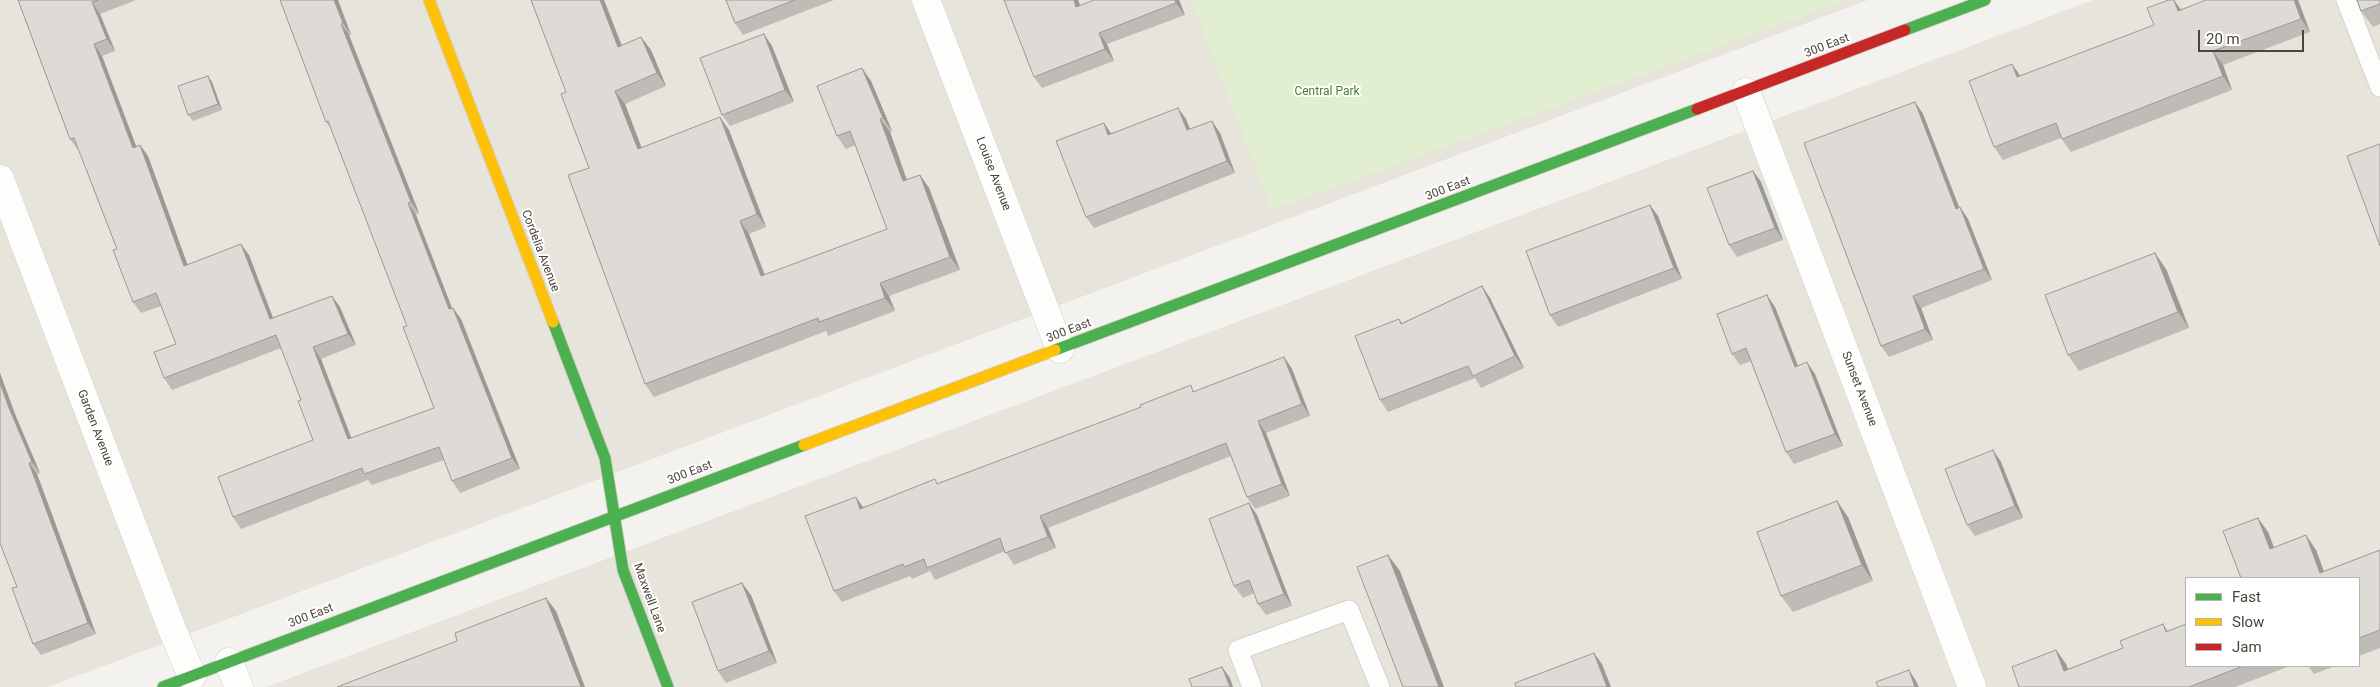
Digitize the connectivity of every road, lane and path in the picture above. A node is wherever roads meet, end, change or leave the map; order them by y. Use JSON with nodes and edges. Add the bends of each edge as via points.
{"nodes":[{"id":1,"x":429,"y":0,"type":"edge"},
{"id":2,"x":926,"y":0,"type":"edge"},
{"id":3,"x":1985,"y":0,"type":"edge"},
{"id":4,"x":2346,"y":0,"type":"edge"},
{"id":5,"x":2380,"y":87,"type":"edge"},
{"id":6,"x":1746,"y":92,"type":"junction"},
{"id":7,"x":0,"y":179,"type":"edge"},
{"id":8,"x":1060,"y":348,"type":"junction"},
{"id":9,"x":614,"y":516,"type":"junction"},
{"id":10,"x":229,"y":662,"type":"junction"},
{"id":11,"x":192,"y":676,"type":"junction"},
{"id":12,"x":162,"y":687,"type":"edge"},
{"id":13,"x":239,"y":687,"type":"edge"},
{"id":14,"x":668,"y":687,"type":"edge"},
{"id":15,"x":1252,"y":687,"type":"edge"},
{"id":16,"x":1380,"y":687,"type":"edge"},
{"id":17,"x":1972,"y":687,"type":"edge"}],
"edges":[{"from":1,"to":9,"type":"street","name":"Cordelia Avenue","via":[[605,458]]},
{"from":2,"to":8,"type":"street","name":"Louise Avenue"},
{"from":3,"to":6,"type":"street","name":"300 East"},
{"from":4,"to":5,"type":"lane"},
{"from":6,"to":8,"type":"street","name":"300 East"},
{"from":6,"to":17,"type":"street","name":"Sunset Avenue"},
{"from":7,"to":11,"type":"street","name":"Garden Avenue"},
{"from":8,"to":9,"type":"street","name":"300 East"},
{"from":9,"to":10,"type":"street","name":"300 East"},
{"from":9,"to":14,"type":"street","name":"Maxwell Lane","via":[[623,570]]},
{"from":10,"to":11,"type":"street","name":"300 East"},
{"from":10,"to":13,"type":"street"},
{"from":11,"to":12,"type":"street","name":"300 East"},
{"from":15,"to":16,"type":"lane","via":[[1238,650],[1349,610]]}]}
